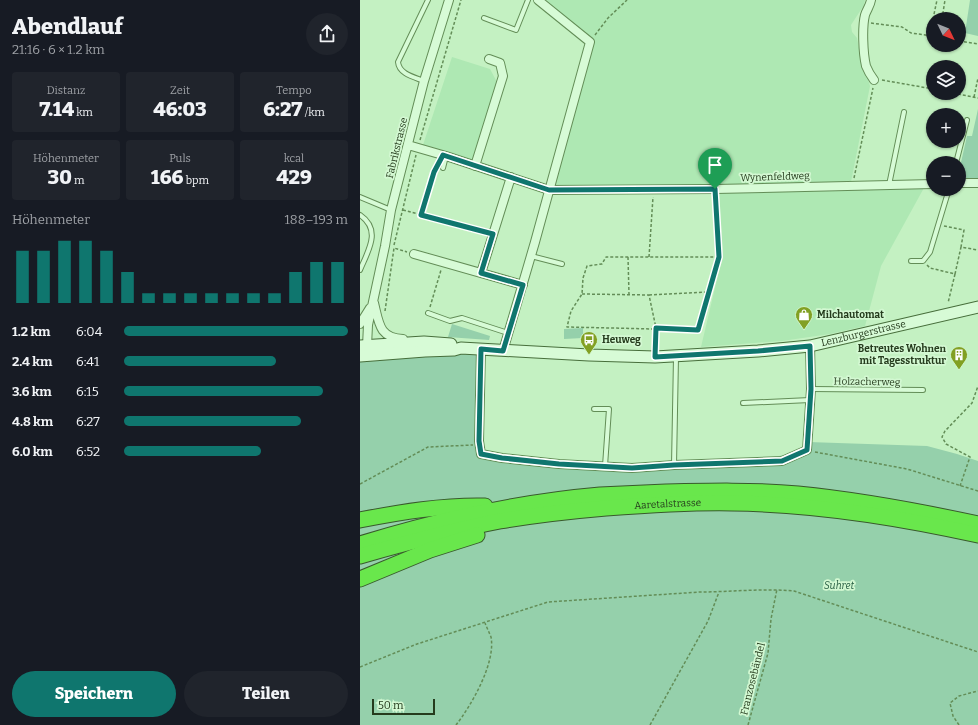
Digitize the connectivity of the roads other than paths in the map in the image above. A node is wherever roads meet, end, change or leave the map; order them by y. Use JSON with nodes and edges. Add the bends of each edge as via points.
{"nodes":[{"id":1,"x":428,"y":0,"type":"edge"},
{"id":2,"x":449,"y":0,"type":"edge"},
{"id":3,"x":528,"y":0,"type":"edge"},
{"id":4,"x":538,"y":0,"type":"edge"},
{"id":5,"x":872,"y":0,"type":"edge"},
{"id":6,"x":484,"y":18,"type":"dead end"},
{"id":7,"x":489,"y":59,"type":"dead end"},
{"id":8,"x":874,"y":80,"type":"road end"},
{"id":9,"x":424,"y":81,"type":"junction"},
{"id":10,"x":904,"y":112,"type":"dead end"},
{"id":11,"x":408,"y":146,"type":"junction"},
{"id":12,"x":444,"y":156,"type":"junction"},
{"id":13,"x":475,"y":166,"type":"junction"},
{"id":14,"x":443,"y":168,"type":"dead end"},
{"id":15,"x":511,"y":177,"type":"junction"},
{"id":16,"x":966,"y":183,"type":"edge"},
{"id":17,"x":978,"y":183,"type":"edge"},
{"id":18,"x":926,"y":184,"type":"edge"},
{"id":19,"x":889,"y":185,"type":"junction"},
{"id":20,"x":549,"y":190,"type":"junction"},
{"id":21,"x":947,"y":196,"type":"edge"},
{"id":22,"x":360,"y":197,"type":"edge"},
{"id":23,"x":391,"y":210,"type":"junction"},
{"id":24,"x":360,"y":215,"type":"edge"},
{"id":25,"x":414,"y":254,"type":"road end"},
{"id":26,"x":531,"y":256,"type":"junction"},
{"id":27,"x":911,"y":261,"type":"dead end"},
{"id":28,"x":562,"y":264,"type":"dead end"},
{"id":29,"x":360,"y":270,"type":"edge"},
{"id":30,"x":481,"y":273,"type":"junction"},
{"id":31,"x":523,"y":285,"type":"junction"},
{"id":32,"x":374,"y":302,"type":"junction"},
{"id":33,"x":978,"y":307,"type":"edge"},
{"id":34,"x":428,"y":313,"type":"road end"},
{"id":35,"x":360,"y":324,"type":"edge"},
{"id":36,"x":509,"y":333,"type":"junction"},
{"id":37,"x":424,"y":342,"type":"junction"},
{"id":38,"x":810,"y":346,"type":"junction"},
{"id":39,"x":461,"y":348,"type":"junction"},
{"id":40,"x":481,"y":349,"type":"junction"},
{"id":41,"x":363,"y":351,"type":"edge"},
{"id":42,"x":503,"y":351,"type":"junction"},
{"id":43,"x":676,"y":356,"type":"junction"},
{"id":44,"x":811,"y":389,"type":"junction"},
{"id":45,"x":922,"y":390,"type":"dead end"},
{"id":46,"x":810,"y":400,"type":"junction"},
{"id":47,"x":743,"y":403,"type":"dead end"},
{"id":48,"x":594,"y":409,"type":"dead end"},
{"id":49,"x":674,"y":465,"type":"junction"},
{"id":50,"x":604,"y":467,"type":"junction"},
{"id":51,"x":514,"y":506,"type":"junction"},
{"id":52,"x":553,"y":513,"type":"junction"},
{"id":53,"x":360,"y":520,"type":"edge"},
{"id":54,"x":978,"y":524,"type":"edge"},
{"id":55,"x":978,"y":535,"type":"edge"},
{"id":56,"x":360,"y":544,"type":"edge"},
{"id":57,"x":360,"y":556,"type":"edge"},
{"id":58,"x":360,"y":579,"type":"edge"}],
"edges":[{"from":1,"to":9,"type":"lane","via":[[398,62],[398,67],[403,72]]},
{"from":2,"to":9,"type":"street","name":"Fabrikstrasse"},
{"from":3,"to":6,"type":"lane","via":[[516,30]]},
{"from":4,"to":20,"type":"street","via":[[590,42]]},
{"from":5,"to":8,"type":"street","via":[[863,27],[866,66]]},
{"from":7,"to":13,"type":"street","via":[[500,63],[503,76]]},
{"from":9,"to":11,"type":"street","name":"Fabrikstrasse"},
{"from":10,"to":19,"type":"lane"},
{"from":11,"to":12,"type":"street","name":"Wynenfeldweg"},
{"from":11,"to":23,"type":"street","name":"Fabrikstrasse"},
{"from":12,"to":13,"type":"street","name":"Wynenfeldweg"},
{"from":12,"to":14,"type":"lane"},
{"from":13,"to":15,"type":"street","name":"Wynenfeldweg"},
{"from":15,"to":20,"type":"street","name":"Wynenfeldweg"},
{"from":15,"to":30,"type":"street"},
{"from":16,"to":17,"type":"street"},
{"from":18,"to":19,"type":"street","name":"Wynenfeldweg"},
{"from":19,"to":20,"type":"street","name":"Wynenfeldweg"},
{"from":20,"to":26,"type":"street"},
{"from":21,"to":27,"type":"lane","via":[[930,252],[923,261]]},
{"from":22,"to":23,"type":"lane"},
{"from":23,"to":32,"type":"street","name":"Fabrikstrasse"},
{"from":24,"to":29,"type":"lane","via":[[367,220],[372,230],[372,240]]},
{"from":25,"to":30,"type":"street"},
{"from":26,"to":28,"type":"lane"},
{"from":26,"to":31,"type":"street"},
{"from":30,"to":31,"type":"street"},
{"from":31,"to":36,"type":"street"},
{"from":32,"to":35,"type":"street","name":"Fabrikstrasse"},
{"from":32,"to":37,"type":"street","name":"Fabrikstrasse","via":[[379,322],[388,336]]},
{"from":32,"to":41,"type":"street","name":"Fabrikstrasse"},
{"from":33,"to":38,"type":"main road","name":"Lenzburgerstrasse"},
{"from":34,"to":36,"type":"lane","via":[[450,320],[462,318]]},
{"from":36,"to":42,"type":"street"},
{"from":37,"to":39,"type":"main road","name":"Lenzburgerstrasse","via":[[455,344]]},
{"from":37,"to":41,"type":"main road","name":"Lenzburgerstrasse"},
{"from":38,"to":43,"type":"main road","name":"Lenzburgerstrasse"},
{"from":38,"to":44,"type":"street"},
{"from":39,"to":40,"type":"main road","name":"Lenzburgerstrasse"},
{"from":39,"to":41,"type":"main road","name":"Lenzburgerstrasse"},
{"from":40,"to":42,"type":"main road","name":"Lenzburgerstrasse"},
{"from":40,"to":50,"type":"street","via":[[481,454]]},
{"from":42,"to":43,"type":"main road","name":"Lenzburgerstrasse"},
{"from":43,"to":49,"type":"lane"},
{"from":44,"to":45,"type":"lane","name":"Holzacherweg"},
{"from":44,"to":46,"type":"street"},
{"from":46,"to":47,"type":"lane"},
{"from":46,"to":49,"type":"street","via":[[807,450],[782,461]]},
{"from":48,"to":50,"type":"lane","via":[[609,409]]},
{"from":49,"to":50,"type":"street"},
{"from":51,"to":53,"type":"highway","via":[[465,506]]},
{"from":51,"to":54,"type":"highway","name":"Aaretalstrasse","via":[[600,495],[744,491],[858,501]]},
{"from":51,"to":56,"type":"highway","name":"Aaretalstrasse","via":[[435,523]]},
{"from":52,"to":55,"type":"highway","name":"Aaretalstrasse","via":[[693,503],[778,505],[854,512]]},
{"from":52,"to":57,"type":"highway","name":"Aaretalstrasse","via":[[466,528]]},
{"from":52,"to":58,"type":"highway","via":[[430,550]]}]}
